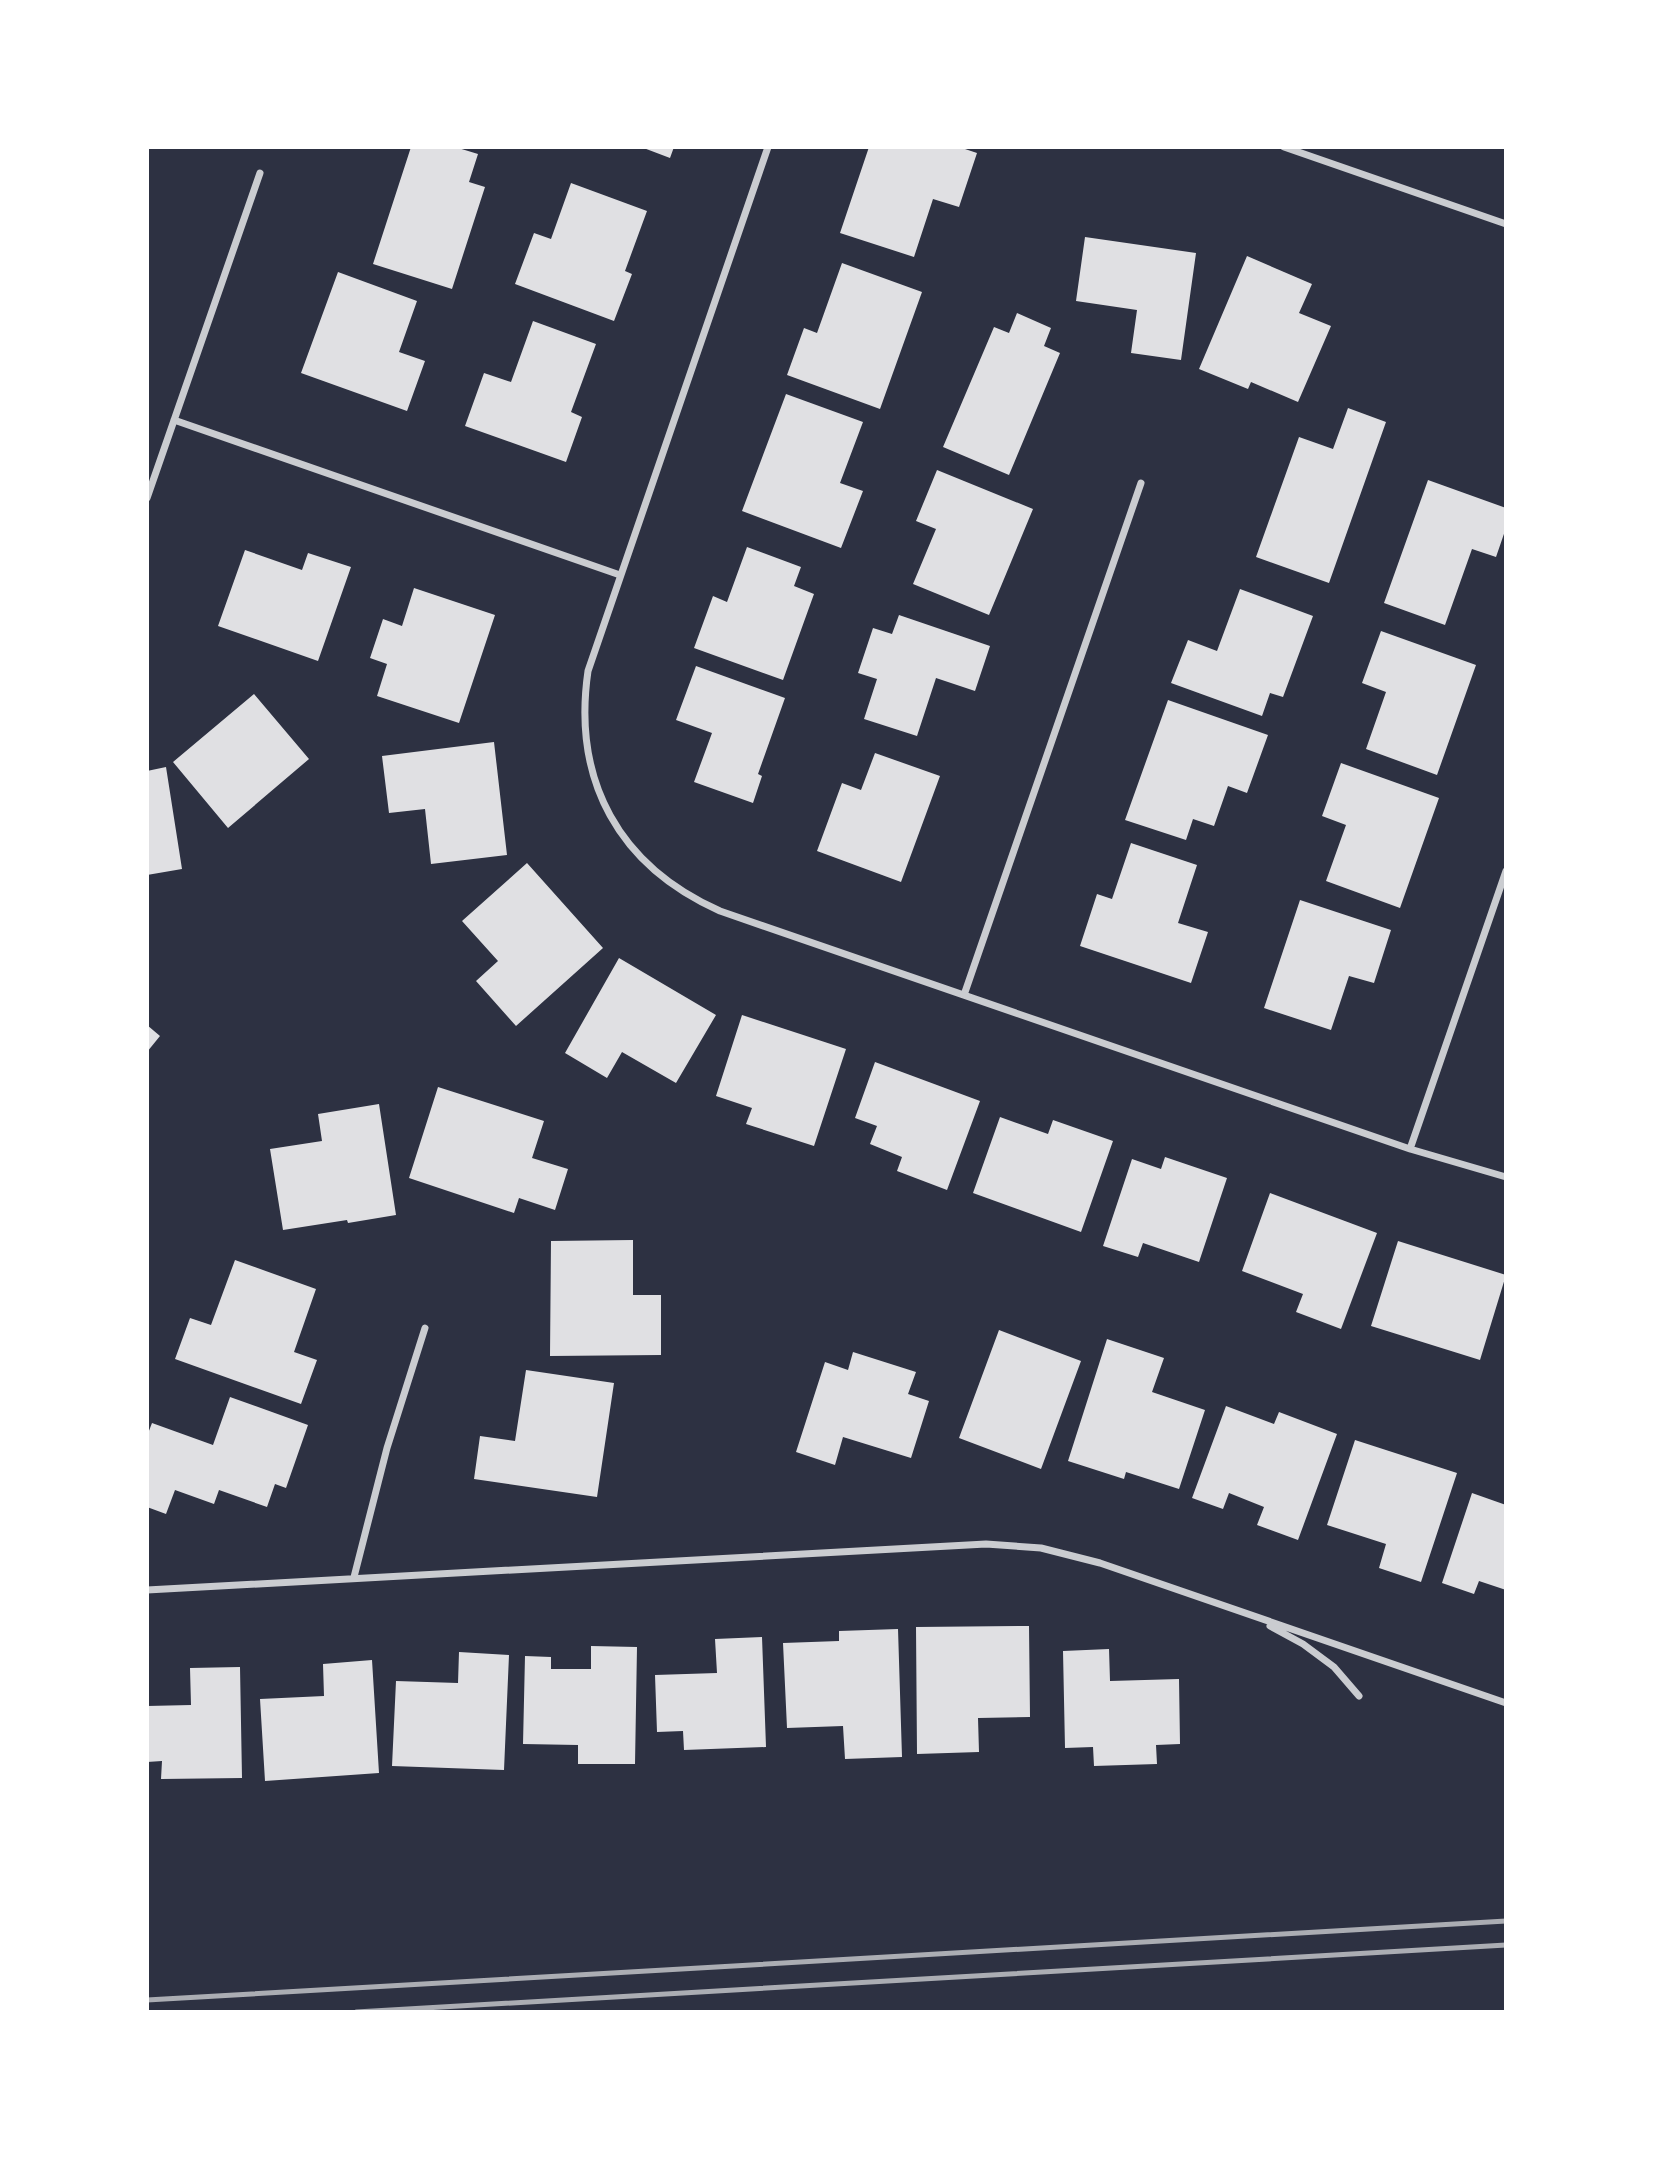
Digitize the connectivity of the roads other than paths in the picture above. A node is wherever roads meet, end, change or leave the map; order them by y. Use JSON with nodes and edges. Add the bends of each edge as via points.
{"nodes":[{"id":1,"x":768,"y":147,"type":"edge"},
{"id":2,"x":1284,"y":147,"type":"edge"},
{"id":3,"x":260,"y":173,"type":"dead end"},
{"id":4,"x":1506,"y":224,"type":"edge"},
{"id":5,"x":174,"y":420,"type":"junction"},
{"id":6,"x":1141,"y":483,"type":"dead end"},
{"id":7,"x":147,"y":498,"type":"edge"},
{"id":8,"x":620,"y":575,"type":"junction"},
{"id":9,"x":1506,"y":871,"type":"edge"},
{"id":10,"x":964,"y":995,"type":"junction"},
{"id":11,"x":1410,"y":1149,"type":"junction"},
{"id":12,"x":1506,"y":1177,"type":"edge"},
{"id":13,"x":425,"y":1328,"type":"dead end"},
{"id":14,"x":355,"y":1577,"type":"junction"},
{"id":15,"x":147,"y":1590,"type":"edge"},
{"id":16,"x":1251,"y":1615,"type":"junction"},
{"id":17,"x":1359,"y":1696,"type":"dead end"},
{"id":18,"x":1506,"y":1703,"type":"edge"}],
"edges":[{"from":1,"to":8,"type":"street"},
{"from":2,"to":4,"type":"street"},
{"from":3,"to":5,"type":"street"},
{"from":5,"to":7,"type":"street"},
{"from":5,"to":8,"type":"street"},
{"from":6,"to":10,"type":"street"},
{"from":8,"to":10,"type":"street","via":[[588,671],[584,698],[587,752],[594,779],[603,804],[633,849],[673,885],[720,911]]},
{"from":9,"to":11,"type":"street"},
{"from":10,"to":11,"type":"street"},
{"from":11,"to":12,"type":"street"},
{"from":13,"to":14,"type":"street","via":[[387,1448]]},
{"from":14,"to":15,"type":"street"},
{"from":14,"to":16,"type":"street","via":[[986,1544],[1041,1548],[1100,1563]]},
{"from":16,"to":17,"type":"street","via":[[1334,1667]]},
{"from":16,"to":18,"type":"street"}]}
